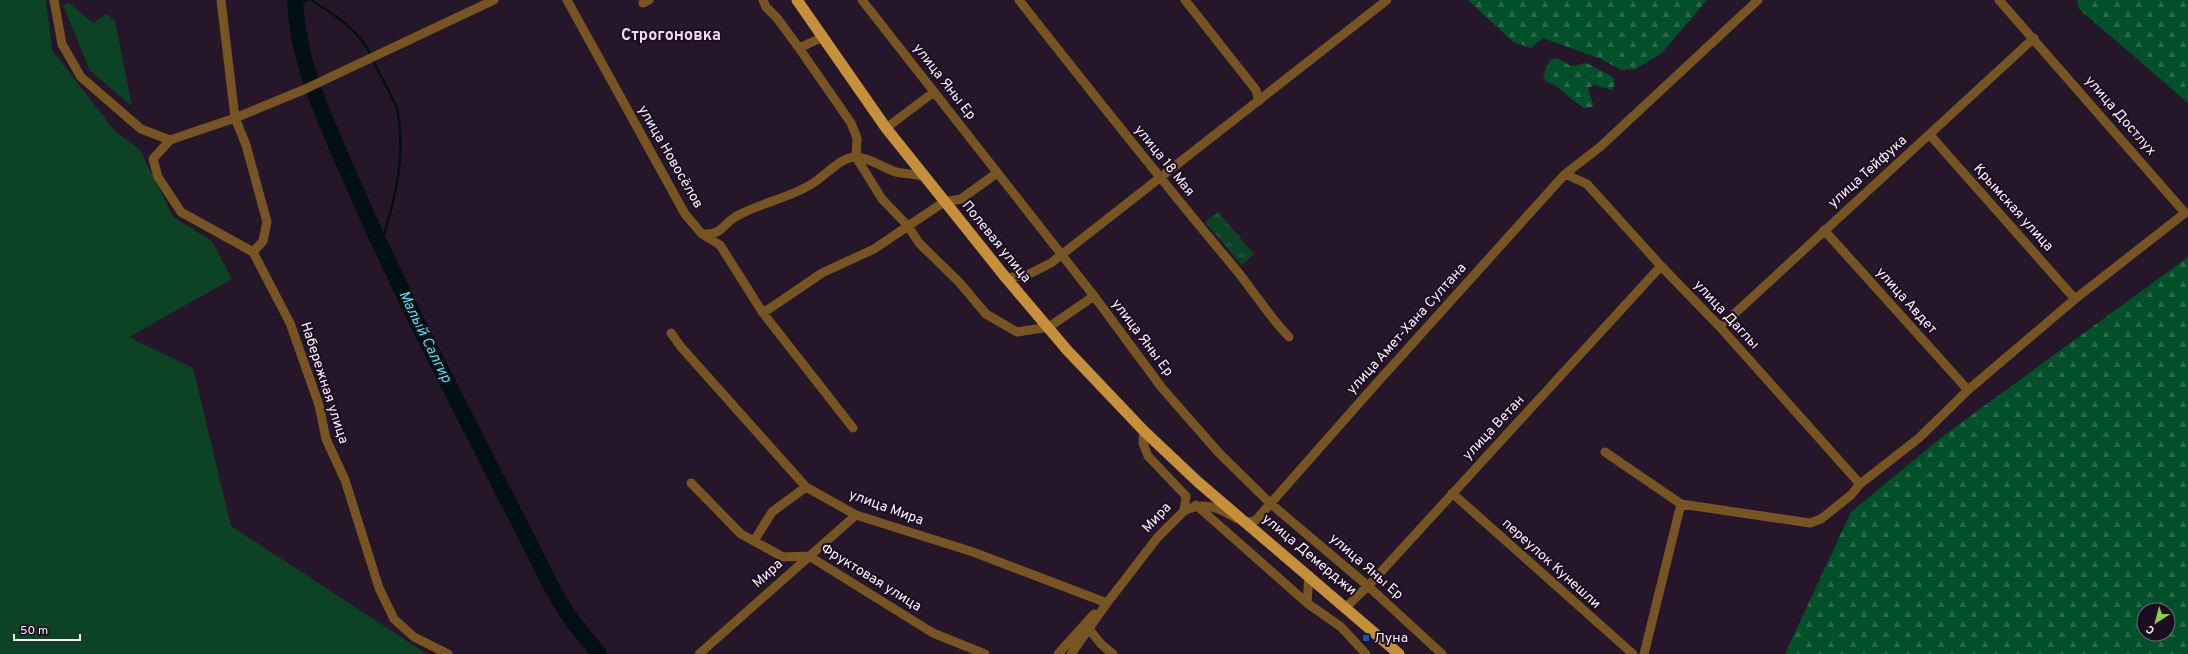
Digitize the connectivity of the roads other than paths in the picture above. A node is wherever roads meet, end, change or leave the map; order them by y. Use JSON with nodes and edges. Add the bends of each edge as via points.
{"nodes":[{"id":1,"x":54,"y":0,"type":"edge"},
{"id":2,"x":221,"y":0,"type":"edge"},
{"id":3,"x":494,"y":0,"type":"edge"},
{"id":4,"x":567,"y":0,"type":"edge"},
{"id":5,"x":763,"y":0,"type":"edge"},
{"id":6,"x":797,"y":0,"type":"edge"},
{"id":7,"x":862,"y":0,"type":"edge"},
{"id":8,"x":1019,"y":0,"type":"edge"},
{"id":9,"x":1184,"y":0,"type":"edge"},
{"id":10,"x":1387,"y":0,"type":"edge"},
{"id":11,"x":1758,"y":0,"type":"edge"},
{"id":12,"x":1999,"y":0,"type":"edge"},
{"id":13,"x":823,"y":38,"type":"junction"},
{"id":14,"x":2034,"y":38,"type":"junction"},
{"id":15,"x":799,"y":48,"type":"junction"},
{"id":16,"x":934,"y":92,"type":"junction"},
{"id":17,"x":1259,"y":101,"type":"junction"},
{"id":18,"x":234,"y":118,"type":"junction"},
{"id":19,"x":886,"y":128,"type":"junction"},
{"id":20,"x":1930,"y":135,"type":"junction"},
{"id":21,"x":170,"y":140,"type":"junction"},
{"id":22,"x":856,"y":157,"type":"junction"},
{"id":23,"x":997,"y":173,"type":"junction"},
{"id":24,"x":1565,"y":174,"type":"junction"},
{"id":25,"x":924,"y":176,"type":"junction"},
{"id":26,"x":1160,"y":179,"type":"junction"},
{"id":27,"x":944,"y":202,"type":"junction"},
{"id":28,"x":908,"y":226,"type":"junction"},
{"id":29,"x":1824,"y":230,"type":"junction"},
{"id":30,"x":719,"y":232,"type":"junction"},
{"id":31,"x":702,"y":234,"type":"junction"},
{"id":32,"x":720,"y":245,"type":"junction"},
{"id":33,"x":253,"y":252,"type":"junction"},
{"id":34,"x":1060,"y":254,"type":"junction"},
{"id":35,"x":1661,"y":266,"type":"junction"},
{"id":36,"x":1006,"y":278,"type":"junction"},
{"id":37,"x":1094,"y":296,"type":"junction"},
{"id":38,"x":2075,"y":299,"type":"junction"},
{"id":39,"x":762,"y":313,"type":"junction"},
{"id":40,"x":1049,"y":327,"type":"junction"},
{"id":41,"x":1720,"y":327,"type":"junction"},
{"id":42,"x":671,"y":333,"type":"dead end"},
{"id":43,"x":1289,"y":338,"type":"dead end"},
{"id":44,"x":1968,"y":390,"type":"junction"},
{"id":45,"x":853,"y":428,"type":"dead end"},
{"id":46,"x":1144,"y":431,"type":"junction"},
{"id":47,"x":1605,"y":452,"type":"dead end"},
{"id":48,"x":1198,"y":482,"type":"joint"},
{"id":49,"x":691,"y":483,"type":"dead end"},
{"id":50,"x":1860,"y":484,"type":"junction"},
{"id":51,"x":806,"y":488,"type":"junction"},
{"id":52,"x":1452,"y":493,"type":"junction"},
{"id":53,"x":1186,"y":496,"type":"junction"},
{"id":54,"x":1271,"y":504,"type":"junction"},
{"id":55,"x":1681,"y":504,"type":"junction"},
{"id":56,"x":1198,"y":506,"type":"junction"},
{"id":57,"x":1184,"y":511,"type":"junction"},
{"id":58,"x":856,"y":515,"type":"junction"},
{"id":59,"x":1248,"y":524,"type":"junction"},
{"id":60,"x":754,"y":541,"type":"junction"},
{"id":61,"x":809,"y":556,"type":"junction"},
{"id":62,"x":1309,"y":576,"type":"junction"},
{"id":63,"x":1368,"y":586,"type":"junction"},
{"id":64,"x":1107,"y":602,"type":"junction"},
{"id":65,"x":1307,"y":603,"type":"junction"},
{"id":66,"x":1346,"y":607,"type":"junction"},
{"id":67,"x":1089,"y":629,"type":"junction"},
{"id":68,"x":448,"y":654,"type":"edge"},
{"id":69,"x":699,"y":654,"type":"edge"},
{"id":70,"x":985,"y":654,"type":"edge"},
{"id":71,"x":1058,"y":654,"type":"edge"},
{"id":72,"x":1071,"y":654,"type":"edge"},
{"id":73,"x":1113,"y":654,"type":"edge"},
{"id":74,"x":1366,"y":654,"type":"edge"},
{"id":75,"x":1399,"y":654,"type":"edge"},
{"id":76,"x":1442,"y":654,"type":"edge"},
{"id":77,"x":1633,"y":654,"type":"edge"},
{"id":78,"x":1644,"y":654,"type":"edge"}],
"edges":[{"from":1,"to":21,"type":"street","via":[[62,44],[81,77],[141,129]]},
{"from":2,"to":18,"type":"street"},
{"from":3,"to":18,"type":"street","via":[[303,90]]},
{"from":4,"to":31,"type":"street","name":"улица Новосёлов","via":[[685,214]]},
{"from":5,"to":15,"type":"street"},
{"from":6,"to":13,"type":"main road","name":"Полевая улица"},
{"from":7,"to":16,"type":"street","name":"улица Яны Ер"},
{"from":8,"to":26,"type":"street","name":"улица 18 Мая"},
{"from":9,"to":17,"type":"street","via":[[1256,90]]},
{"from":10,"to":17,"type":"street"},
{"from":11,"to":24,"type":"street","name":"улица Амет-Хана Султана","via":[[1600,147]]},
{"from":12,"to":14,"type":"street","name":"улица Достлух"},
{"from":13,"to":15,"type":"street"},
{"from":13,"to":19,"type":"main road","name":"Полевая улица"},
{"from":14,"to":20,"type":"street","name":"улица Тейфука"},
{"from":14,"to":38,"type":"street","name":"улица Достлух","via":[[2185,213]]},
{"from":15,"to":22,"type":"street","via":[[851,123],[857,138]]},
{"from":16,"to":19,"type":"street"},
{"from":16,"to":23,"type":"street","name":"улица Яны Ер"},
{"from":17,"to":26,"type":"street"},
{"from":18,"to":21,"type":"street"},
{"from":18,"to":33,"type":"street","via":[[246,145],[266,222],[263,241]]},
{"from":19,"to":25,"type":"main road","name":"Полевая улица"},
{"from":20,"to":29,"type":"street","name":"улица Тейфука"},
{"from":20,"to":38,"type":"street","name":"Крымская улица"},
{"from":21,"to":33,"type":"street","via":[[153,159],[158,176],[181,212]]},
{"from":22,"to":25,"type":"street","via":[[873,161],[896,172]]},
{"from":22,"to":28,"type":"street","via":[[882,199]]},
{"from":22,"to":30,"type":"street","via":[[843,160],[795,194],[762,204],[734,218]]},
{"from":23,"to":27,"type":"street","via":[[961,199]]},
{"from":23,"to":34,"type":"street","name":"улица Яны Ер"},
{"from":24,"to":35,"type":"street","name":"улица Даглы","via":[[1587,184]]},
{"from":24,"to":54,"type":"street","name":"улица Амет-Хана Султана","via":[[1366,394]]},
{"from":25,"to":27,"type":"main road","name":"Полевая улица"},
{"from":26,"to":34,"type":"street"},
{"from":26,"to":43,"type":"street","name":"улица 18 Мая"},
{"from":27,"to":28,"type":"street"},
{"from":27,"to":36,"type":"main road","name":"Полевая улица"},
{"from":28,"to":39,"type":"street","via":[[874,249],[822,273]]},
{"from":28,"to":40,"type":"street","via":[[919,243],[960,282],[986,314],[1016,332]]},
{"from":29,"to":41,"type":"street","name":"улица Тейфука"},
{"from":29,"to":44,"type":"street","name":"улица Авдет"},
{"from":30,"to":31,"type":"street"},
{"from":30,"to":32,"type":"street"},
{"from":31,"to":32,"type":"street","name":"улица Новосёлов"},
{"from":32,"to":39,"type":"street","name":"улица Новосёлов"},
{"from":33,"to":68,"type":"street","name":"Набережная улица","via":[[290,323],[319,405],[326,439],[345,480],[373,571],[394,619],[414,637]]},
{"from":34,"to":36,"type":"street","via":[[1040,269]]},
{"from":34,"to":37,"type":"street","name":"улица Яны Ер"},
{"from":35,"to":41,"type":"street","name":"улица Даглы"},
{"from":35,"to":52,"type":"street","name":"улица Ветан"},
{"from":36,"to":40,"type":"main road","name":"Полевая улица"},
{"from":37,"to":40,"type":"street"},
{"from":37,"to":54,"type":"street","name":"улица Яны Ер","via":[[1162,388],[1229,463]]},
{"from":38,"to":44,"type":"street"},
{"from":39,"to":45,"type":"street","name":"улица Новосёлов"},
{"from":40,"to":46,"type":"main road","name":"Полевая улица"},
{"from":41,"to":50,"type":"street","name":"улица Даглы"},
{"from":42,"to":51,"type":"street","name":"улица Мира"},
{"from":44,"to":50,"type":"street","via":[[1919,438]]},
{"from":46,"to":48,"type":"main road","name":"Полевая улица"},
{"from":46,"to":53,"type":"street","name":"Мира","via":[[1142,443],[1148,456]]},
{"from":47,"to":55,"type":"street"},
{"from":48,"to":59,"type":"main road","name":"улица Демерджи"},
{"from":49,"to":60,"type":"street","name":"Фруктовая улица","via":[[741,534]]},
{"from":50,"to":55,"type":"street","via":[[1821,519],[1810,523]]},
{"from":51,"to":58,"type":"street","name":"улица Мира"},
{"from":51,"to":60,"type":"street","via":[[772,512]]},
{"from":52,"to":63,"type":"street","name":"улица Ветан"},
{"from":52,"to":77,"type":"street","name":"переулок Кунешли"},
{"from":53,"to":56,"type":"street"},
{"from":53,"to":57,"type":"street","name":"Мира"},
{"from":54,"to":59,"type":"street","name":"улица Амет-Хана Султана","via":[[1256,520]]},
{"from":54,"to":63,"type":"street","name":"улица Яны Ер"},
{"from":55,"to":78,"type":"street"},
{"from":56,"to":57,"type":"street"},
{"from":56,"to":59,"type":"street","via":[[1208,505]]},
{"from":56,"to":65,"type":"street"},
{"from":57,"to":64,"type":"street","name":"Мира","via":[[1157,538]]},
{"from":58,"to":61,"type":"street","name":"Мира"},
{"from":58,"to":64,"type":"street","name":"улица Мира","via":[[973,552]]},
{"from":59,"to":62,"type":"main road","name":"улица Демерджи"},
{"from":60,"to":61,"type":"street","name":"Фруктовая улица","via":[[783,557]]},
{"from":61,"to":69,"type":"street","name":"Мира"},
{"from":61,"to":70,"type":"street","name":"Фруктовая улица","via":[[933,632]]},
{"from":62,"to":65,"type":"street"},
{"from":62,"to":66,"type":"main road","name":"улица Демерджи"},
{"from":63,"to":66,"type":"street","name":"улица Ветан"},
{"from":63,"to":76,"type":"street","name":"улица Яны Ер"},
{"from":64,"to":67,"type":"street"},
{"from":64,"to":71,"type":"street"},
{"from":65,"to":74,"type":"street","via":[[1328,617]]},
{"from":66,"to":75,"type":"main road","name":"улица Демерджи"},
{"from":67,"to":72,"type":"street"},
{"from":67,"to":73,"type":"street"}]}
